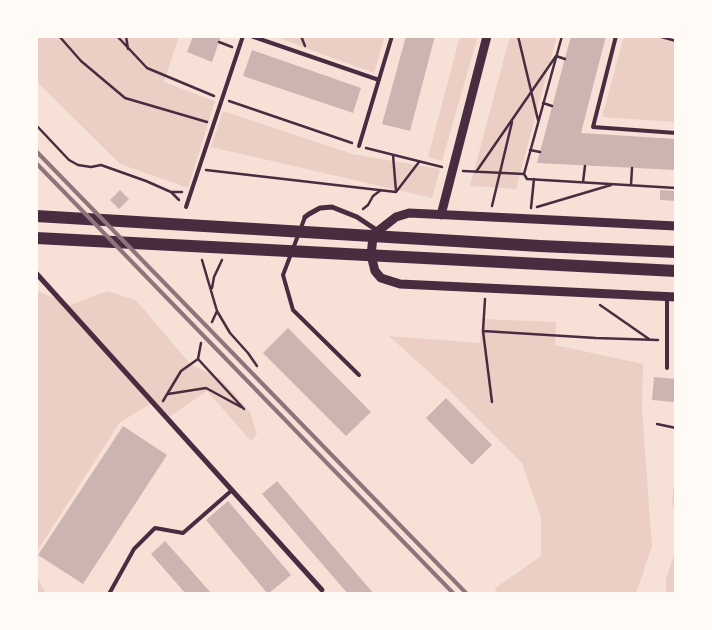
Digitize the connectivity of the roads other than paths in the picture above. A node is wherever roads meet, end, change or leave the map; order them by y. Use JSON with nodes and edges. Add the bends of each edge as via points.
{"nodes":[{"id":1,"x":243,"y":36,"type":"edge"},
{"id":2,"x":251,"y":36,"type":"edge"},
{"id":3,"x":392,"y":36,"type":"edge"},
{"id":4,"x":487,"y":36,"type":"edge"},
{"id":5,"x":616,"y":36,"type":"edge"},
{"id":6,"x":379,"y":80,"type":"junction"},
{"id":7,"x":676,"y":133,"type":"edge"},
{"id":8,"x":359,"y":146,"type":"road end"},
{"id":9,"x":186,"y":207,"type":"road end"},
{"id":10,"x":441,"y":215,"type":"junction"},
{"id":11,"x":36,"y":216,"type":"edge"},
{"id":12,"x":305,"y":217,"type":"joint"},
{"id":13,"x":676,"y":226,"type":"edge"},
{"id":14,"x":378,"y":230,"type":"junction"},
{"id":15,"x":36,"y":238,"type":"edge"},
{"id":16,"x":676,"y":252,"type":"edge"},
{"id":17,"x":676,"y":271,"type":"edge"},
{"id":18,"x":36,"y":272,"type":"edge"},
{"id":19,"x":672,"y":297,"type":"edge"},
{"id":20,"x":667,"y":368,"type":"dead end"},
{"id":21,"x":359,"y":375,"type":"dead end"},
{"id":22,"x":231,"y":491,"type":"junction"},
{"id":23,"x":322,"y":590,"type":"dead end"},
{"id":24,"x":109,"y":594,"type":"edge"}],
"edges":[{"from":1,"to":9,"type":"lane"},
{"from":2,"to":6,"type":"lane"},
{"from":3,"to":6,"type":"lane"},
{"from":4,"to":10,"type":"street"},
{"from":5,"to":7,"type":"lane","via":[[593,127]]},
{"from":6,"to":8,"type":"lane"},
{"from":10,"to":13,"type":"street"},
{"from":10,"to":14,"type":"street","via":[[396,217]]},
{"from":11,"to":16,"type":"main road"},
{"from":12,"to":14,"type":"street","via":[[320,208],[332,206],[357,216]]},
{"from":12,"to":21,"type":"lane","via":[[284,275],[293,310]]},
{"from":14,"to":19,"type":"street","via":[[373,238],[372,264],[381,278],[394,283]]},
{"from":15,"to":17,"type":"main road"},
{"from":18,"to":22,"type":"street"},
{"from":19,"to":20,"type":"lane"},
{"from":22,"to":23,"type":"street"},
{"from":22,"to":24,"type":"lane","via":[[183,533],[155,528],[134,549]]}]}
